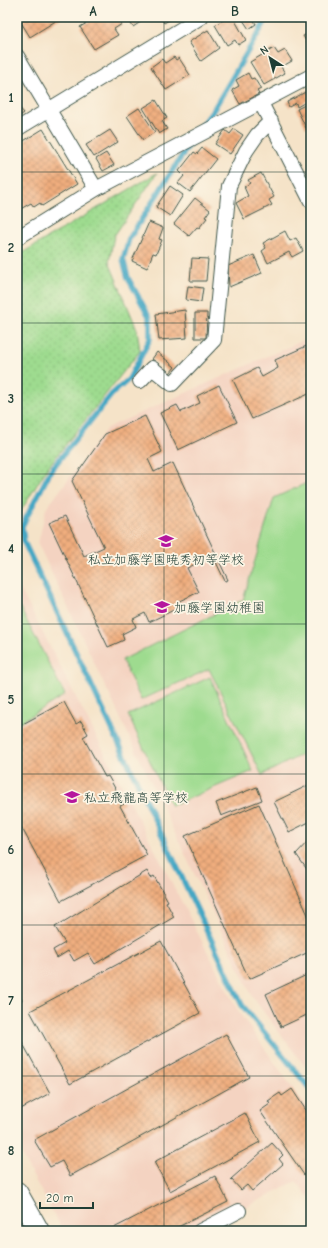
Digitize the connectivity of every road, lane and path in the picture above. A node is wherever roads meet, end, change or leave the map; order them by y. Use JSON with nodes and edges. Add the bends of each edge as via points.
{"nodes":[{"id":1,"x":201,"y":17,"type":"edge"},
{"id":2,"x":17,"y":56,"type":"edge"},
{"id":3,"x":311,"y":76,"type":"edge"},
{"id":4,"x":261,"y":103,"type":"junction"},
{"id":5,"x":49,"y":110,"type":"junction"},
{"id":6,"x":270,"y":121,"type":"junction"},
{"id":7,"x":17,"y":129,"type":"edge"},
{"id":8,"x":96,"y":189,"type":"junction"},
{"id":9,"x":311,"y":201,"type":"edge"},
{"id":10,"x":17,"y":238,"type":"edge"},
{"id":11,"x":140,"y":381,"type":"dead end"},
{"id":12,"x":17,"y":1192,"type":"edge"},
{"id":13,"x":238,"y":1211,"type":"dead end"},
{"id":14,"x":38,"y":1231,"type":"edge"},
{"id":15,"x":200,"y":1231,"type":"edge"}],
"edges":[{"from":1,"to":5,"type":"street"},
{"from":2,"to":5,"type":"street"},
{"from":3,"to":4,"type":"street"},
{"from":4,"to":6,"type":"street"},
{"from":4,"to":8,"type":"street"},
{"from":5,"to":7,"type":"street"},
{"from":5,"to":8,"type":"street"},
{"from":6,"to":9,"type":"street"},
{"from":6,"to":11,"type":"street","via":[[246,151],[230,186],[214,340],[172,384],[152,368]]},
{"from":8,"to":10,"type":"street"},
{"from":12,"to":14,"type":"main road"},
{"from":13,"to":15,"type":"street"}]}
